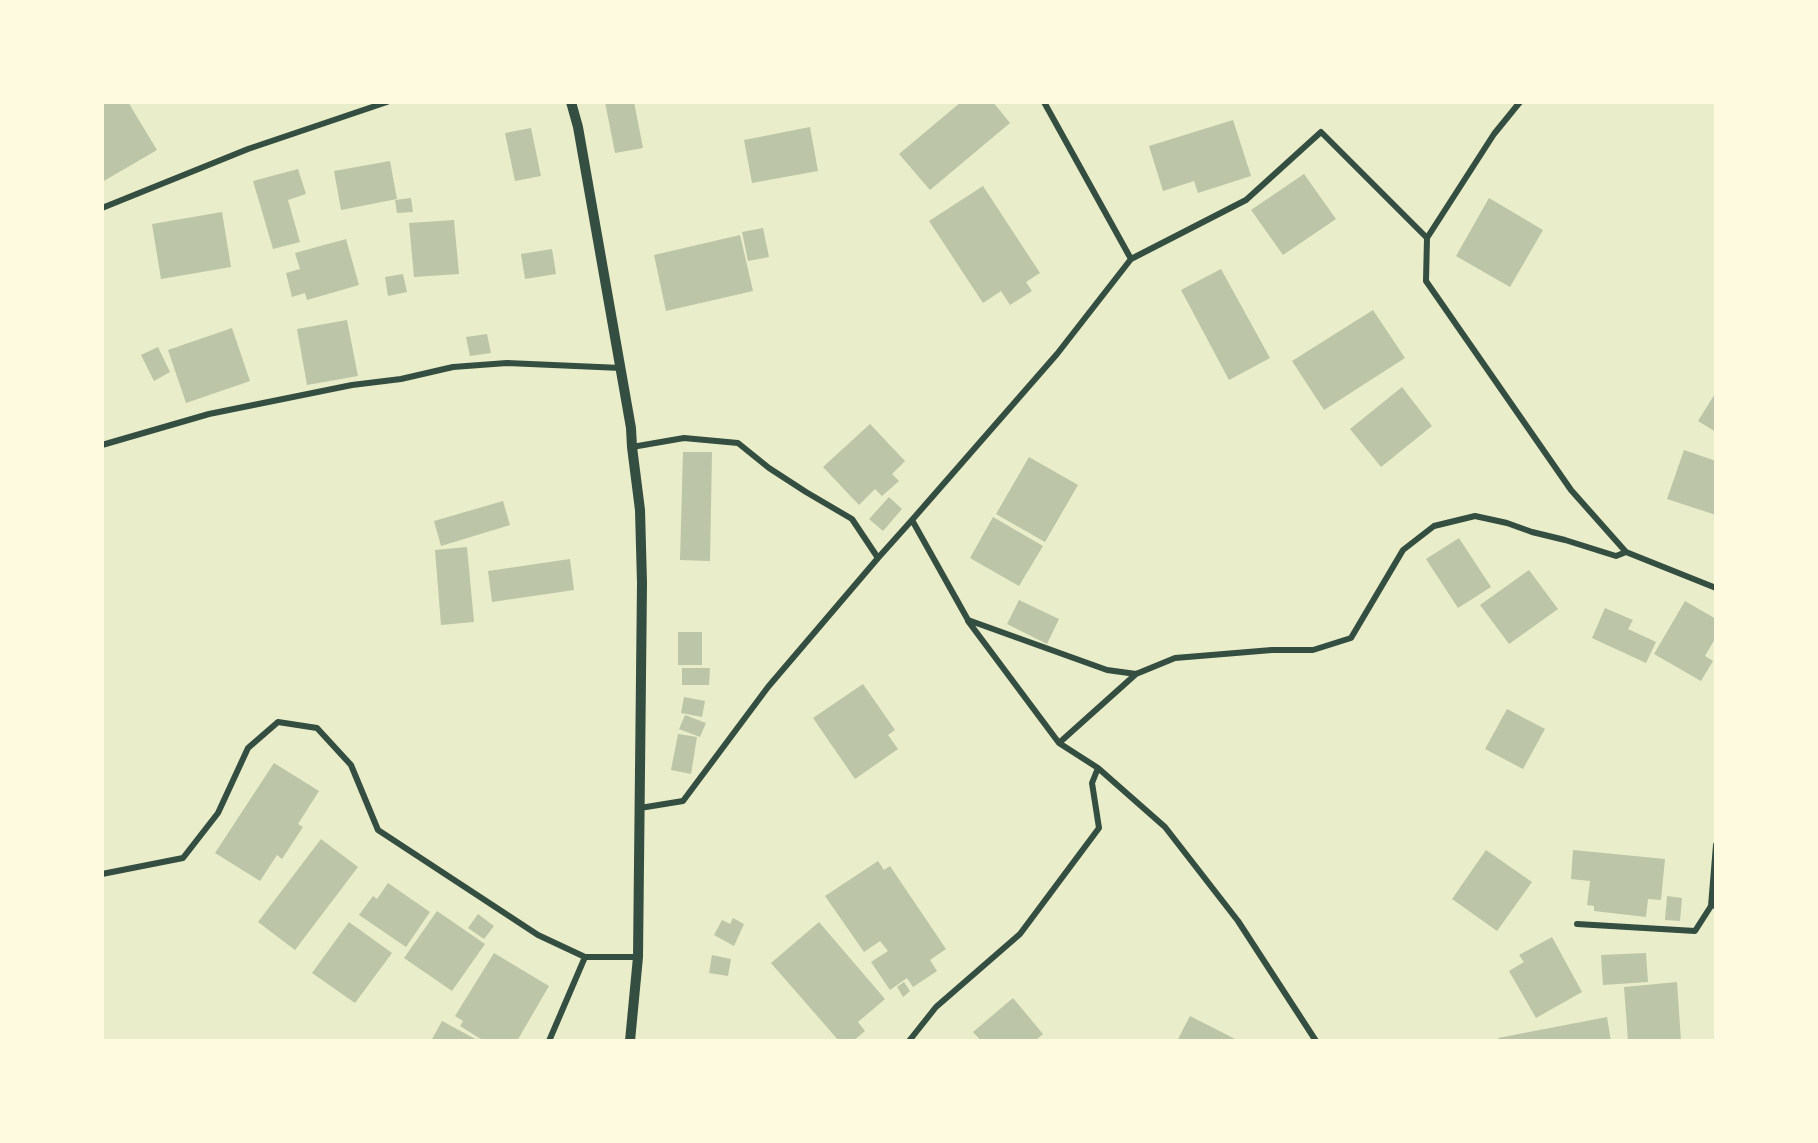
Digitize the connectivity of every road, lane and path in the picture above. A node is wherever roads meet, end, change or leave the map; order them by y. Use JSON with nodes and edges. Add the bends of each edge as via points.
{"nodes":[{"id":1,"x":387,"y":102,"type":"edge"},
{"id":2,"x":571,"y":102,"type":"edge"},
{"id":3,"x":1044,"y":102,"type":"edge"},
{"id":4,"x":1520,"y":102,"type":"edge"},
{"id":5,"x":102,"y":208,"type":"edge"},
{"id":6,"x":1427,"y":238,"type":"junction"},
{"id":7,"x":1131,"y":260,"type":"junction"},
{"id":8,"x":621,"y":368,"type":"junction"},
{"id":9,"x":102,"y":445,"type":"edge"},
{"id":10,"x":632,"y":447,"type":"junction"},
{"id":11,"x":912,"y":520,"type":"junction"},
{"id":12,"x":1626,"y":552,"type":"junction"},
{"id":13,"x":878,"y":558,"type":"junction"},
{"id":14,"x":1716,"y":588,"type":"edge"},
{"id":15,"x":968,"y":620,"type":"junction"},
{"id":16,"x":1136,"y":674,"type":"junction"},
{"id":17,"x":1059,"y":743,"type":"junction"},
{"id":18,"x":1098,"y":768,"type":"junction"},
{"id":19,"x":640,"y":808,"type":"junction"},
{"id":20,"x":1716,"y":845,"type":"edge"},
{"id":21,"x":102,"y":874,"type":"edge"},
{"id":22,"x":1714,"y":905,"type":"edge"},
{"id":23,"x":1577,"y":924,"type":"dead end"},
{"id":24,"x":585,"y":957,"type":"junction"},
{"id":25,"x":638,"y":957,"type":"junction"},
{"id":26,"x":549,"y":1041,"type":"edge"},
{"id":27,"x":630,"y":1041,"type":"edge"},
{"id":28,"x":909,"y":1041,"type":"edge"},
{"id":29,"x":1316,"y":1041,"type":"edge"}],
"edges":[{"from":1,"to":5,"type":"street","via":[[248,149]]},
{"from":2,"to":8,"type":"street"},
{"from":3,"to":7,"type":"street"},
{"from":4,"to":6,"type":"street","via":[[1494,134]]},
{"from":6,"to":7,"type":"street","via":[[1321,132],[1246,200]]},
{"from":6,"to":12,"type":"street","via":[[1426,281],[1571,490]]},
{"from":7,"to":11,"type":"street","via":[[1057,354]]},
{"from":8,"to":9,"type":"street","via":[[507,363],[453,367],[209,414]]},
{"from":8,"to":10,"type":"street"},
{"from":10,"to":13,"type":"street","via":[[684,438],[738,443],[806,492],[852,519]]},
{"from":10,"to":19,"type":"street","via":[[640,510],[642,583]]},
{"from":11,"to":13,"type":"street"},
{"from":11,"to":15,"type":"street"},
{"from":12,"to":14,"type":"street"},
{"from":12,"to":16,"type":"street","via":[[1616,556],[1475,516],[1434,526],[1403,550],[1351,638],[1313,650],[1175,658]]},
{"from":13,"to":19,"type":"street","via":[[768,687],[682,801]]},
{"from":15,"to":16,"type":"street","via":[[1107,670]]},
{"from":15,"to":17,"type":"street"},
{"from":16,"to":17,"type":"street"},
{"from":17,"to":18,"type":"street"},
{"from":18,"to":28,"type":"street","via":[[1092,783],[1099,828],[1020,934],[936,1007]]},
{"from":18,"to":29,"type":"street","via":[[1165,827],[1238,921]]},
{"from":19,"to":25,"type":"street"},
{"from":20,"to":22,"type":"street"},
{"from":21,"to":24,"type":"street","via":[[183,858],[218,813],[248,748],[278,722],[317,728],[351,765],[378,830],[538,935]]},
{"from":22,"to":23,"type":"street","via":[[1695,931]]},
{"from":24,"to":25,"type":"street"},
{"from":24,"to":26,"type":"street"},
{"from":25,"to":27,"type":"street"}]}
